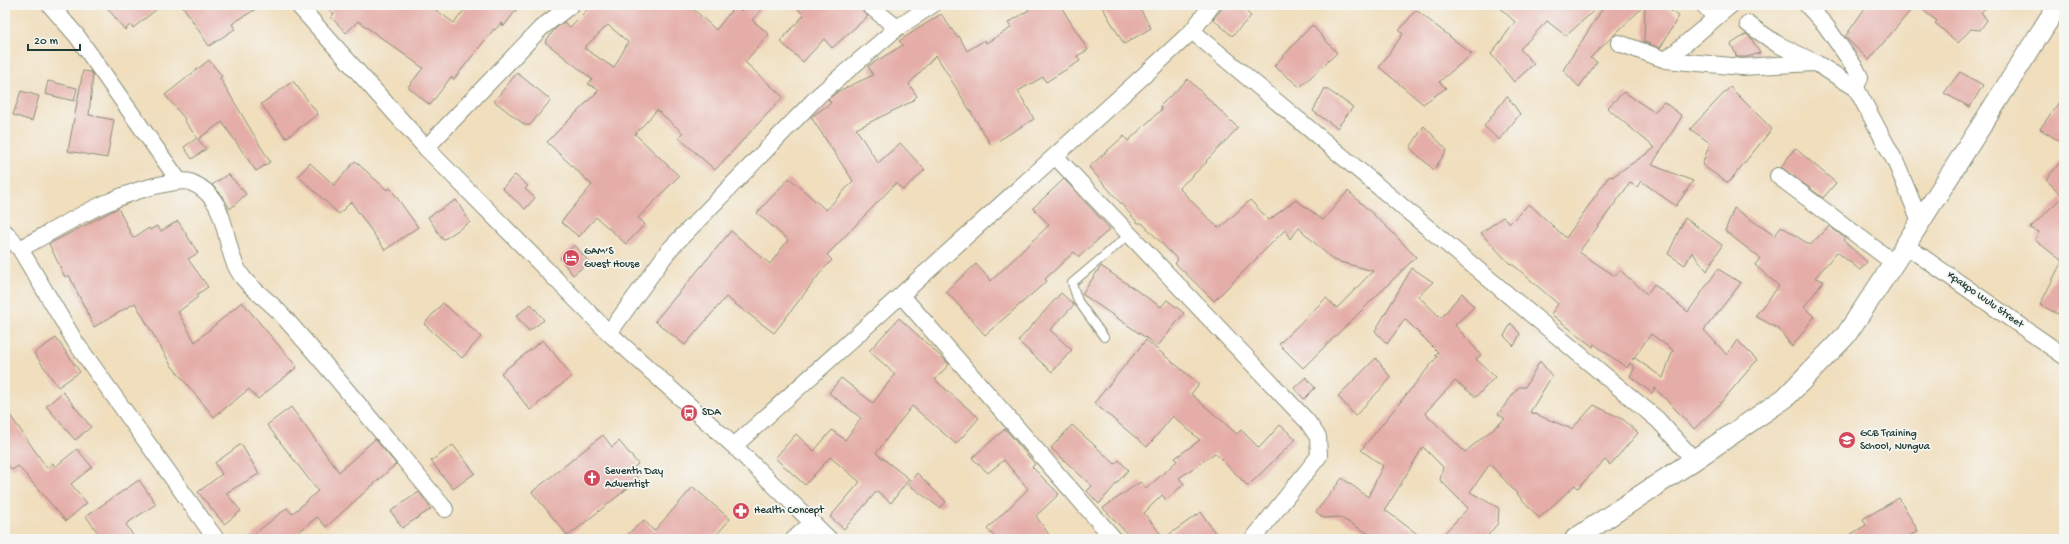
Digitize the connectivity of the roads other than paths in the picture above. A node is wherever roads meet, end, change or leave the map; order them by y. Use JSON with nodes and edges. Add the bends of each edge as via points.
{"nodes":[{"id":1,"x":571,"y":5,"type":"edge"},
{"id":2,"x":869,"y":5,"type":"edge"},
{"id":3,"x":932,"y":5,"type":"edge"},
{"id":4,"x":1212,"y":5,"type":"edge"},
{"id":5,"x":1704,"y":5,"type":"edge"},
{"id":6,"x":1730,"y":5,"type":"edge"},
{"id":7,"x":1807,"y":5,"type":"edge"},
{"id":8,"x":2058,"y":5,"type":"edge"},
{"id":9,"x":53,"y":6,"type":"edge"},
{"id":10,"x":302,"y":6,"type":"edge"},
{"id":11,"x":1715,"y":17,"type":"junction"},
{"id":12,"x":1748,"y":24,"type":"dead end"},
{"id":13,"x":896,"y":28,"type":"junction"},
{"id":14,"x":1192,"y":31,"type":"junction"},
{"id":15,"x":1619,"y":43,"type":"dead end"},
{"id":16,"x":1666,"y":60,"type":"junction"},
{"id":17,"x":1816,"y":63,"type":"junction"},
{"id":18,"x":1856,"y":88,"type":"junction"},
{"id":19,"x":426,"y":148,"type":"junction"},
{"id":20,"x":1055,"y":156,"type":"junction"},
{"id":21,"x":1778,"y":176,"type":"dead end"},
{"id":22,"x":179,"y":181,"type":"junction"},
{"id":23,"x":1920,"y":221,"type":"junction"},
{"id":24,"x":5,"y":232,"type":"edge"},
{"id":25,"x":1130,"y":234,"type":"junction"},
{"id":26,"x":1905,"y":245,"type":"junction"},
{"id":27,"x":20,"y":250,"type":"junction"},
{"id":28,"x":1894,"y":263,"type":"junction"},
{"id":29,"x":902,"y":296,"type":"junction"},
{"id":30,"x":609,"y":333,"type":"junction"},
{"id":31,"x":1104,"y":336,"type":"dead end"},
{"id":32,"x":2064,"y":356,"type":"edge"},
{"id":33,"x":734,"y":446,"type":"junction"},
{"id":34,"x":1694,"y":460,"type":"junction"},
{"id":35,"x":445,"y":509,"type":"dead end"},
{"id":36,"x":812,"y":523,"type":"junction"},
{"id":37,"x":216,"y":539,"type":"edge"},
{"id":38,"x":794,"y":539,"type":"edge"},
{"id":39,"x":829,"y":539,"type":"edge"},
{"id":40,"x":1114,"y":539,"type":"edge"},
{"id":41,"x":1253,"y":539,"type":"edge"},
{"id":42,"x":1575,"y":539,"type":"edge"}],
"edges":[{"from":1,"to":19,"type":"street","via":[[541,28]]},
{"from":2,"to":13,"type":"street"},
{"from":3,"to":13,"type":"street"},
{"from":4,"to":14,"type":"street"},
{"from":5,"to":11,"type":"street"},
{"from":6,"to":11,"type":"street"},
{"from":7,"to":18,"type":"street","via":[[1826,26],[1856,69],[1860,77]]},
{"from":8,"to":23,"type":"street"},
{"from":9,"to":22,"type":"street"},
{"from":10,"to":19,"type":"street"},
{"from":11,"to":16,"type":"street"},
{"from":12,"to":17,"type":"street","via":[[1777,44]]},
{"from":13,"to":30,"type":"street","via":[[819,95],[669,250]]},
{"from":14,"to":20,"type":"street"},
{"from":14,"to":34,"type":"street","via":[[1652,415]]},
{"from":15,"to":16,"type":"street"},
{"from":16,"to":17,"type":"street","via":[[1742,67]]},
{"from":17,"to":18,"type":"street"},
{"from":18,"to":23,"type":"street","via":[[1896,163]]},
{"from":19,"to":30,"type":"street"},
{"from":20,"to":25,"type":"street"},
{"from":20,"to":29,"type":"street"},
{"from":21,"to":28,"type":"street"},
{"from":22,"to":27,"type":"street","via":[[156,185],[98,206]]},
{"from":22,"to":35,"type":"street","via":[[190,182],[212,197],[221,212],[233,260],[244,279],[281,313]]},
{"from":23,"to":26,"type":"street"},
{"from":24,"to":27,"type":"street"},
{"from":25,"to":31,"type":"lane","via":[[1072,283],[1078,301]]},
{"from":25,"to":41,"type":"street","via":[[1307,421],[1318,437],[1319,456]]},
{"from":26,"to":28,"type":"street"},
{"from":26,"to":32,"type":"street","name":"Kpakpo Wulu Street"},
{"from":27,"to":37,"type":"street","via":[[76,343]]},
{"from":28,"to":34,"type":"street","via":[[1846,335],[1785,398]]},
{"from":29,"to":33,"type":"street"},
{"from":29,"to":40,"type":"street"},
{"from":30,"to":33,"type":"street"},
{"from":33,"to":36,"type":"street"},
{"from":34,"to":42,"type":"street"},
{"from":36,"to":38,"type":"street"},
{"from":36,"to":39,"type":"street"}]}
